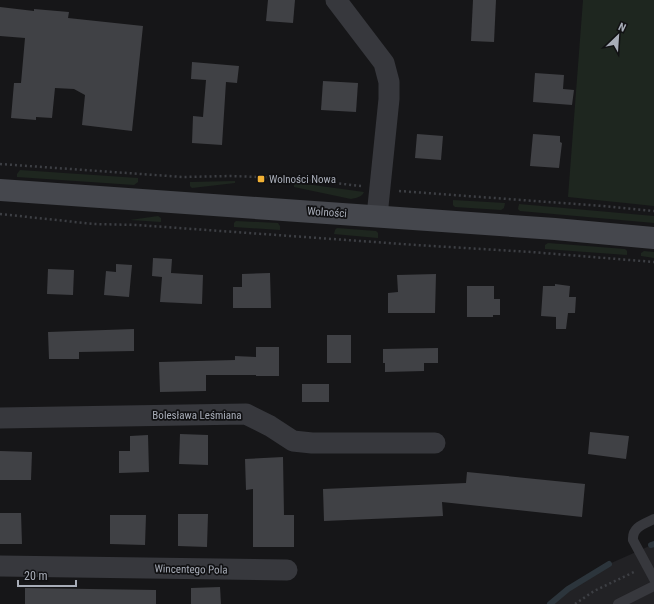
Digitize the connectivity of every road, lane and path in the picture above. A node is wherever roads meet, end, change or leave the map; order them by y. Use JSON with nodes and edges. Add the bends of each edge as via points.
{"nodes":[{"id":1,"x":336,"y":0,"type":"edge"},
{"id":2,"x":0,"y":164,"type":"edge"},
{"id":3,"x":380,"y":189,"type":"junction"},
{"id":4,"x":0,"y":190,"type":"edge"},
{"id":5,"x":654,"y":211,"type":"edge"},
{"id":6,"x":0,"y":214,"type":"edge"},
{"id":7,"x":377,"y":216,"type":"junction"},
{"id":8,"x":654,"y":238,"type":"edge"},
{"id":9,"x":654,"y":262,"type":"edge"},
{"id":10,"x":0,"y":418,"type":"edge"},
{"id":11,"x":435,"y":443,"type":"dead end"},
{"id":12,"x":654,"y":519,"type":"edge"},
{"id":13,"x":647,"y":565,"type":"junction"},
{"id":14,"x":0,"y":566,"type":"edge"},
{"id":15,"x":287,"y":570,"type":"dead end"},
{"id":16,"x":654,"y":579,"type":"edge"},
{"id":17,"x":654,"y":586,"type":"edge"},
{"id":18,"x":575,"y":604,"type":"edge"},
{"id":19,"x":618,"y":604,"type":"edge"}],
"edges":[{"from":1,"to":3,"type":"street","via":[[384,63],[389,82]]},
{"from":2,"to":3,"type":"path","via":[[183,177],[287,178]]},
{"from":3,"to":5,"type":"path"},
{"from":3,"to":7,"type":"street"},
{"from":4,"to":7,"type":"main road","name":"Wolności"},
{"from":6,"to":9,"type":"path","via":[[94,224]]},
{"from":7,"to":8,"type":"main road","name":"Wolności"},
{"from":10,"to":11,"type":"street","name":"Bolesława Leśmiana","via":[[246,414],[293,441]]},
{"from":12,"to":13,"type":"lane","via":[[639,526],[632,536]]},
{"from":13,"to":16,"type":"lane"},
{"from":13,"to":18,"type":"path","via":[[594,591]]},
{"from":14,"to":15,"type":"street","name":"Wincentego Pola"},
{"from":17,"to":19,"type":"lane"}]}
